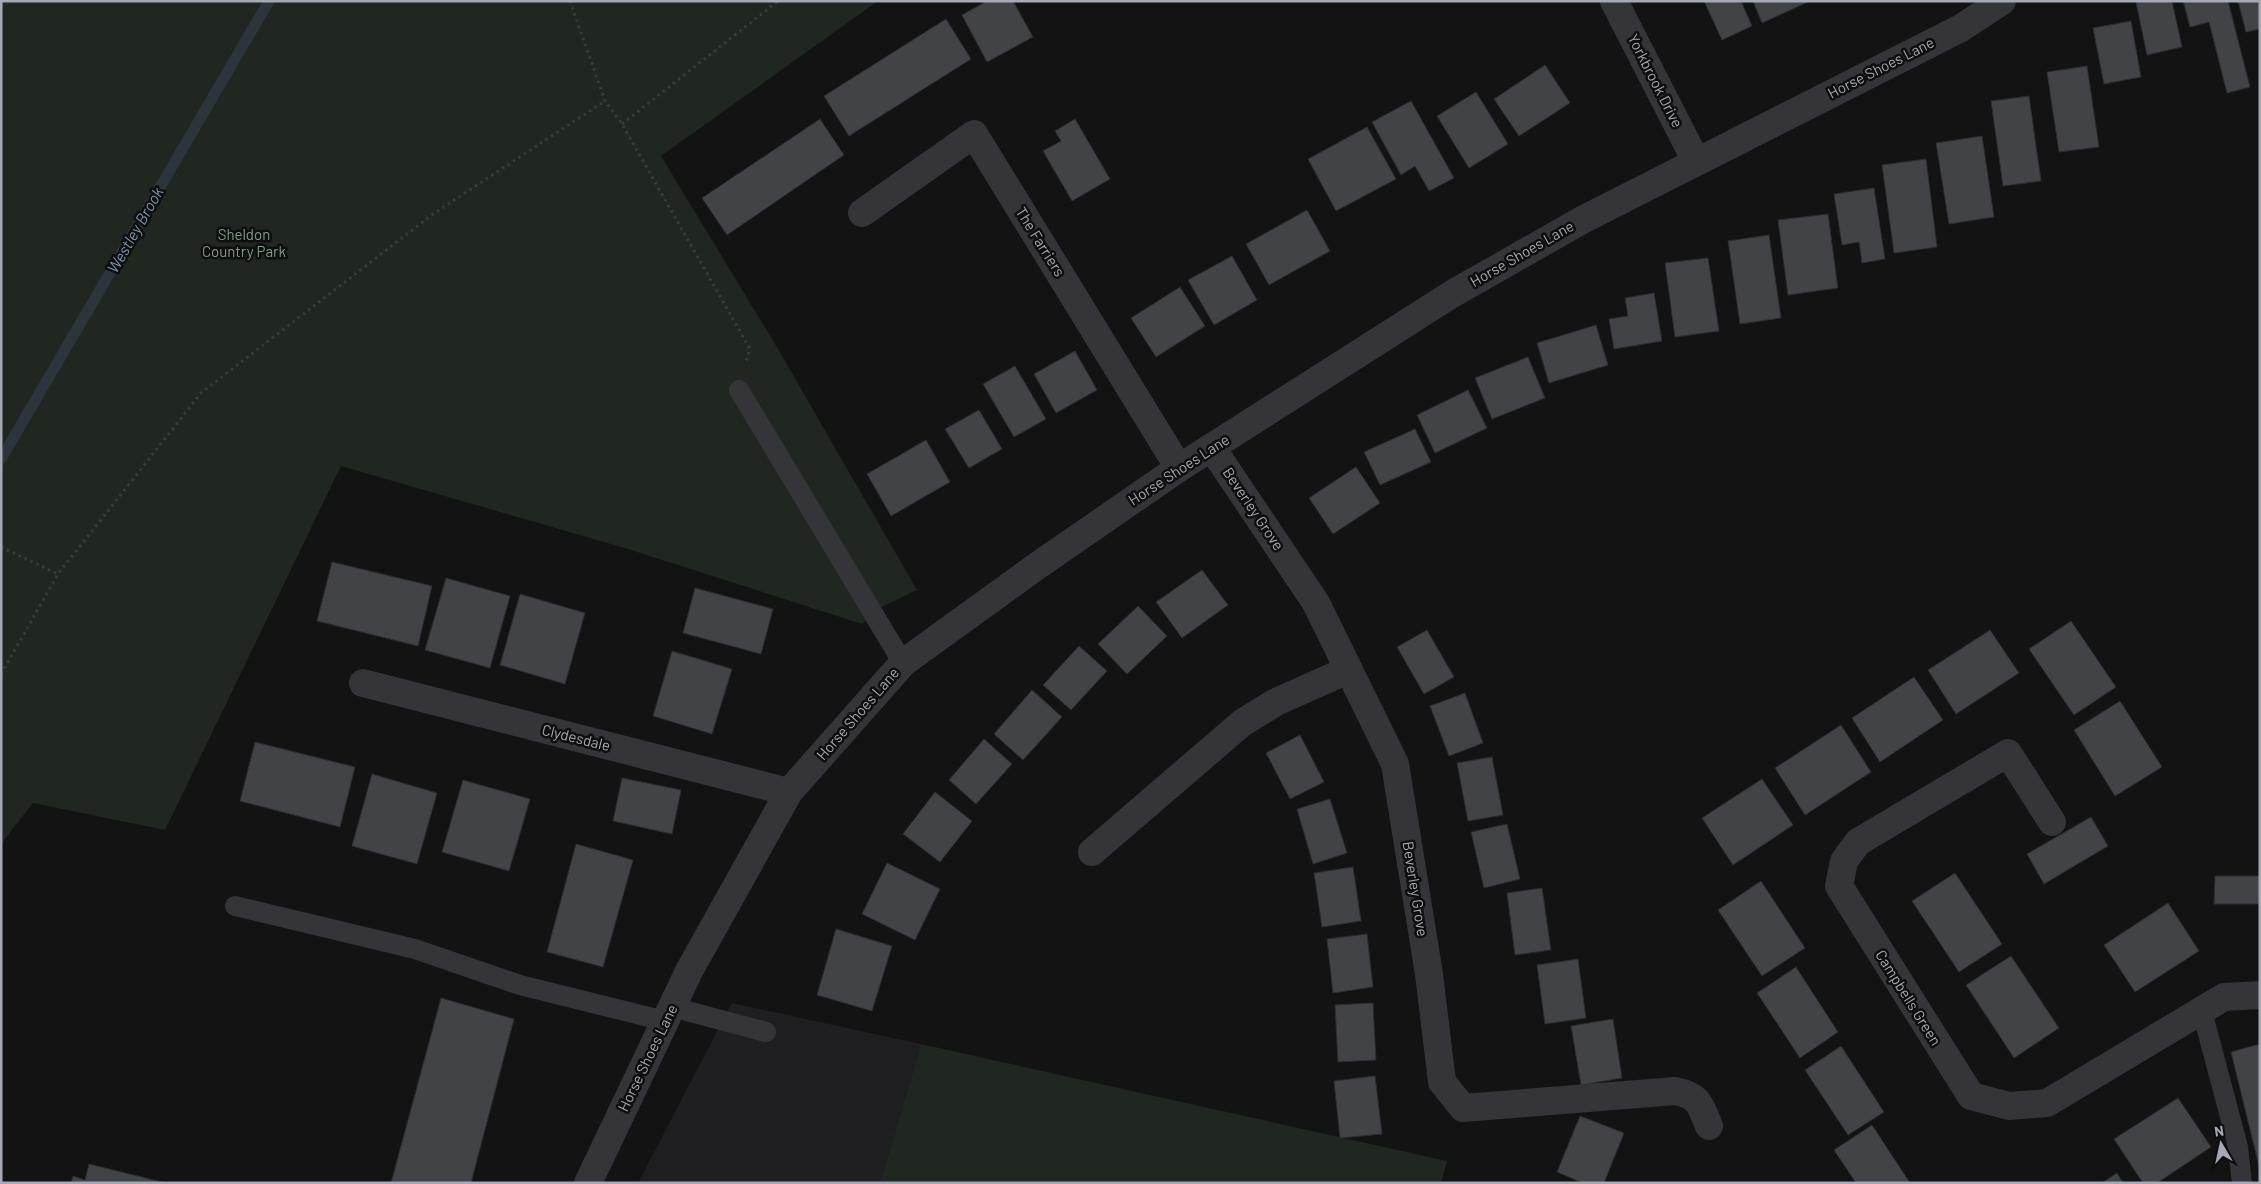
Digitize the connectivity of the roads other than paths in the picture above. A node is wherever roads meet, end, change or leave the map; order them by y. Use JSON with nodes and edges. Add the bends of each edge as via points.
{"nodes":[{"id":1,"x":1614,"y":1,"type":"edge"},
{"id":2,"x":2002,"y":1,"type":"edge"},
{"id":3,"x":1696,"y":161,"type":"junction"},
{"id":4,"x":862,"y":213,"type":"dead end"},
{"id":5,"x":740,"y":390,"type":"road end"},
{"id":6,"x":1212,"y":448,"type":"junction"},
{"id":7,"x":1179,"y":468,"type":"junction"},
{"id":8,"x":903,"y":663,"type":"junction"},
{"id":9,"x":1348,"y":670,"type":"junction"},
{"id":10,"x":364,"y":683,"type":"dead end"},
{"id":11,"x":789,"y":792,"type":"junction"},
{"id":12,"x":2052,"y":822,"type":"dead end"},
{"id":13,"x":1092,"y":852,"type":"dead end"},
{"id":14,"x":235,"y":906,"type":"dead end"},
{"id":15,"x":2260,"y":995,"type":"edge"},
{"id":16,"x":2202,"y":1010,"type":"junction"},
{"id":17,"x":668,"y":1014,"type":"junction"},
{"id":18,"x":766,"y":1032,"type":"dead end"},
{"id":19,"x":1709,"y":1126,"type":"dead end"},
{"id":20,"x":588,"y":1183,"type":"edge"},
{"id":21,"x":2242,"y":1183,"type":"edge"}],
"edges":[{"from":1,"to":3,"type":"street","name":"Yorkbrook Drive"},
{"from":2,"to":3,"type":"street","name":"Horse Shoes Lane","via":[[1961,28]]},
{"from":3,"to":6,"type":"street","name":"Horse Shoes Lane","via":[[1584,219],[1452,294]]},
{"from":4,"to":7,"type":"street","name":"The Farriers","via":[[974,134]]},
{"from":5,"to":8,"type":"lane"},
{"from":6,"to":7,"type":"street","name":"Horse Shoes Lane"},
{"from":6,"to":9,"type":"street","name":"Beverley Grove","via":[[1316,603]]},
{"from":7,"to":8,"type":"street","name":"Horse Shoes Lane"},
{"from":8,"to":11,"type":"street","name":"Horse Shoes Lane"},
{"from":9,"to":13,"type":"street","via":[[1276,702],[1242,723]]},
{"from":9,"to":19,"type":"street","name":"Beverley Grove","via":[[1395,764],[1429,974],[1442,1082],[1463,1108],[1675,1091],[1689,1094],[1697,1100]]},
{"from":10,"to":11,"type":"street","name":"Clydesdale"},
{"from":11,"to":17,"type":"street","name":"Horse Shoes Lane"},
{"from":12,"to":16,"type":"street","name":"Campbells Green","via":[[2008,753],[1858,842],[1844,861],[1839,886],[1971,1096],[2009,1106],[2047,1103]]},
{"from":14,"to":17,"type":"lane","via":[[415,949],[520,985]]},
{"from":15,"to":16,"type":"street","name":"Campbells Green","via":[[2224,996]]},
{"from":16,"to":21,"type":"lane","via":[[2238,1148]]},
{"from":17,"to":18,"type":"lane"},
{"from":17,"to":20,"type":"street","name":"Horse Shoes Lane"}]}
